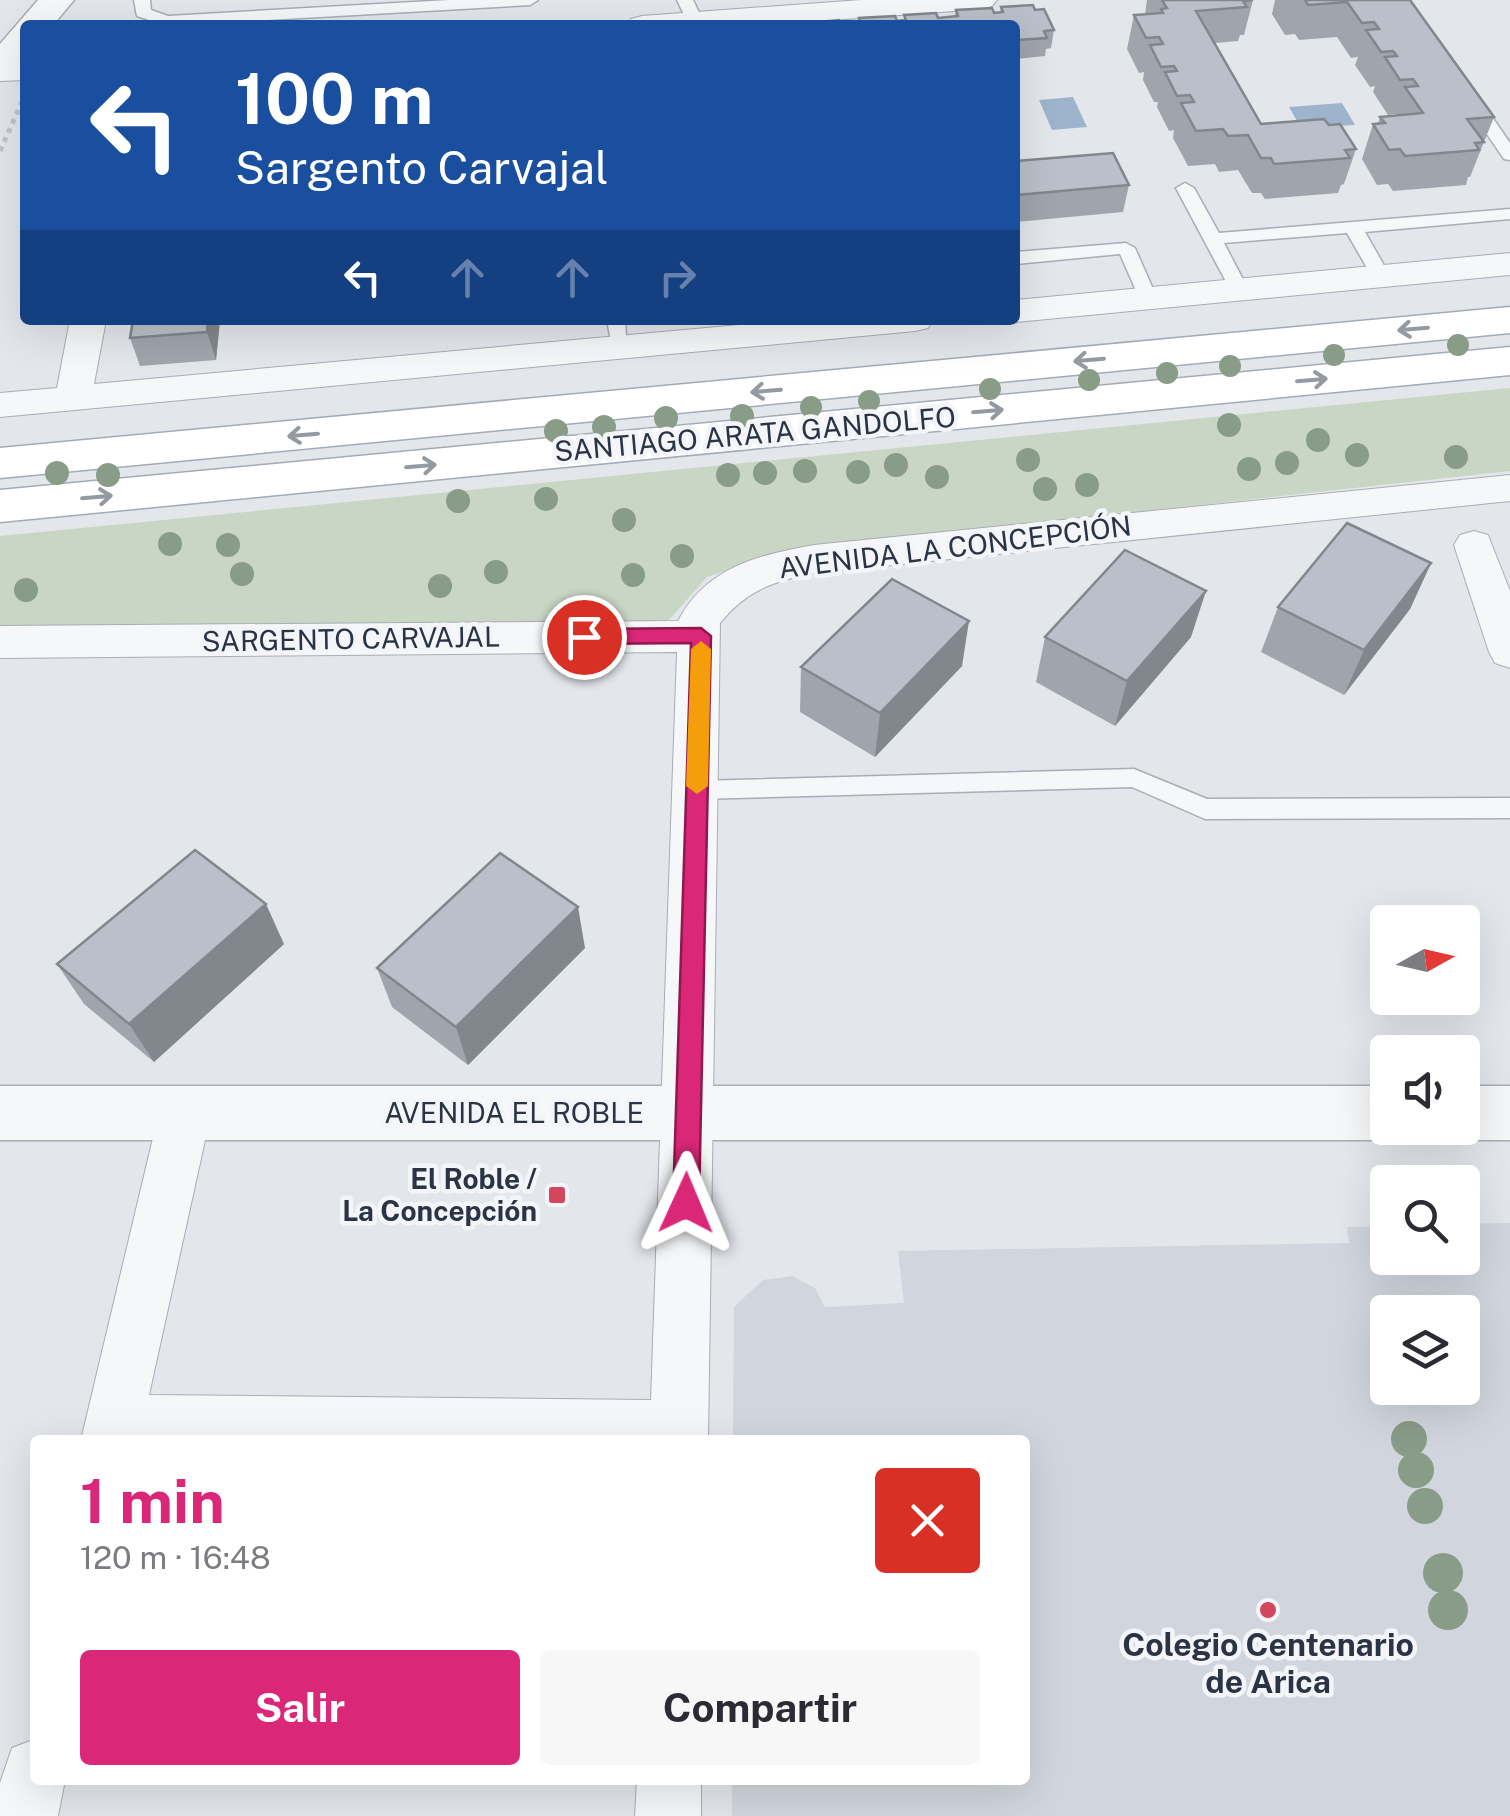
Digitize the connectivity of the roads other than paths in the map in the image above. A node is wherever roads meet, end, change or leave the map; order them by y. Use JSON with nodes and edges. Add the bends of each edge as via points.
{"nodes":[{"id":1,"x":57,"y":0,"type":"edge"},
{"id":2,"x":142,"y":0,"type":"edge"},
{"id":3,"x":530,"y":0,"type":"edge"},
{"id":4,"x":982,"y":0,"type":"edge"},
{"id":5,"x":505,"y":1,"type":"edge"},
{"id":6,"x":434,"y":6,"type":"junction"},
{"id":7,"x":692,"y":15,"type":"edge"},
{"id":8,"x":39,"y":20,"type":"edge"},
{"id":9,"x":161,"y":20,"type":"edge"},
{"id":10,"x":200,"y":20,"type":"edge"},
{"id":11,"x":433,"y":20,"type":"edge"},
{"id":12,"x":667,"y":20,"type":"edge"},
{"id":13,"x":20,"y":43,"type":"edge"},
{"id":14,"x":0,"y":70,"type":"edge"},
{"id":15,"x":1466,"y":93,"type":"edge"},
{"id":16,"x":1510,"y":155,"type":"edge"},
{"id":17,"x":1186,"y":188,"type":"dead end"},
{"id":18,"x":1510,"y":214,"type":"edge"},
{"id":19,"x":1353,"y":227,"type":"junction"},
{"id":20,"x":1213,"y":240,"type":"junction"},
{"id":21,"x":1020,"y":258,"type":"edge"},
{"id":22,"x":1510,"y":264,"type":"edge"},
{"id":23,"x":1381,"y":276,"type":"junction"},
{"id":24,"x":1239,"y":290,"type":"junction"},
{"id":25,"x":1148,"y":298,"type":"junction"},
{"id":26,"x":1020,"y":311,"type":"edge"},
{"id":27,"x":1510,"y":320,"type":"edge"},
{"id":28,"x":87,"y":325,"type":"edge"},
{"id":29,"x":809,"y":325,"type":"edge"},
{"id":30,"x":618,"y":334,"type":"edge"},
{"id":31,"x":1510,"y":361,"type":"edge"},
{"id":32,"x":73,"y":400,"type":"junction"},
{"id":33,"x":0,"y":405,"type":"edge"},
{"id":34,"x":0,"y":464,"type":"edge"},
{"id":35,"x":1510,"y":488,"type":"edge"},
{"id":36,"x":0,"y":506,"type":"edge"},
{"id":37,"x":1474,"y":545,"type":"dead end"},
{"id":38,"x":701,"y":636,"type":"junction"},
{"id":39,"x":0,"y":642,"type":"edge"},
{"id":40,"x":1510,"y":652,"type":"edge"},
{"id":41,"x":697,"y":790,"type":"junction"},
{"id":42,"x":1510,"y":808,"type":"edge"},
{"id":43,"x":0,"y":1112,"type":"edge"},
{"id":44,"x":184,"y":1112,"type":"junction"},
{"id":45,"x":688,"y":1113,"type":"junction"},
{"id":46,"x":1370,"y":1113,"type":"edge"},
{"id":47,"x":1480,"y":1113,"type":"edge"},
{"id":48,"x":1510,"y":1113,"type":"edge"},
{"id":49,"x":112,"y":1432,"type":"edge"},
{"id":50,"x":680,"y":1434,"type":"edge"},
{"id":51,"x":32,"y":1785,"type":"edge"},
{"id":52,"x":670,"y":1785,"type":"edge"},
{"id":53,"x":25,"y":1816,"type":"edge"},
{"id":54,"x":668,"y":1816,"type":"edge"}],
"edges":[{"from":1,"to":8,"type":"street"},
{"from":2,"to":9,"type":"lane","via":[[142,13]]},
{"from":3,"to":5,"type":"lane"},
{"from":4,"to":7,"type":"street"},
{"from":5,"to":6,"type":"lane"},
{"from":6,"to":10,"type":"lane"},
{"from":6,"to":11,"type":"lane"},
{"from":7,"to":12,"type":"street"},
{"from":13,"to":14,"type":"street"},
{"from":15,"to":16,"type":"lane"},
{"from":17,"to":20,"type":"lane"},
{"from":18,"to":19,"type":"lane"},
{"from":19,"to":20,"type":"lane"},
{"from":19,"to":23,"type":"lane"},
{"from":20,"to":24,"type":"lane"},
{"from":21,"to":25,"type":"lane","via":[[1126,248]]},
{"from":22,"to":23,"type":"street"},
{"from":23,"to":24,"type":"street"},
{"from":24,"to":25,"type":"street"},
{"from":25,"to":26,"type":"street"},
{"from":27,"to":34,"type":"main road","name":"SANTIAGO ARATA GANDOLFO","one_way":true},
{"from":28,"to":32,"type":"street"},
{"from":29,"to":30,"type":"street"},
{"from":30,"to":32,"type":"street"},
{"from":36,"to":31,"type":"main road","name":"SANTIAGO ARATA GANDOLFO","one_way":true},
{"from":32,"to":33,"type":"street"},
{"from":35,"to":38,"type":"street","name":"AVENIDA LA CONCEPCIÓN","via":[[814,559],[756,572],[722,589],[699,620]]},
{"from":37,"to":40,"type":"street"},
{"from":38,"to":39,"type":"street","name":"SARGENTO CARVAJAL"},
{"from":38,"to":41,"type":"street","name":"AVENIDA LA CONCEPCIÓN"},
{"from":41,"to":42,"type":"lane","via":[[1134,778],[1206,809]]},
{"from":41,"to":45,"type":"street","name":"AVENIDA LA CONCEPCIÓN"},
{"from":43,"to":44,"type":"street","name":"AVENIDA EL ROBLE"},
{"from":44,"to":45,"type":"street","name":"AVENIDA EL ROBLE"},
{"from":44,"to":49,"type":"street"},
{"from":45,"to":46,"type":"street","name":"AVENIDA EL ROBLE"},
{"from":45,"to":50,"type":"street","name":"AVENIDA LA CONCEPCIÓN"},
{"from":47,"to":48,"type":"street"},
{"from":49,"to":50,"type":"street"},
{"from":51,"to":53,"type":"street"},
{"from":52,"to":54,"type":"street"}]}
